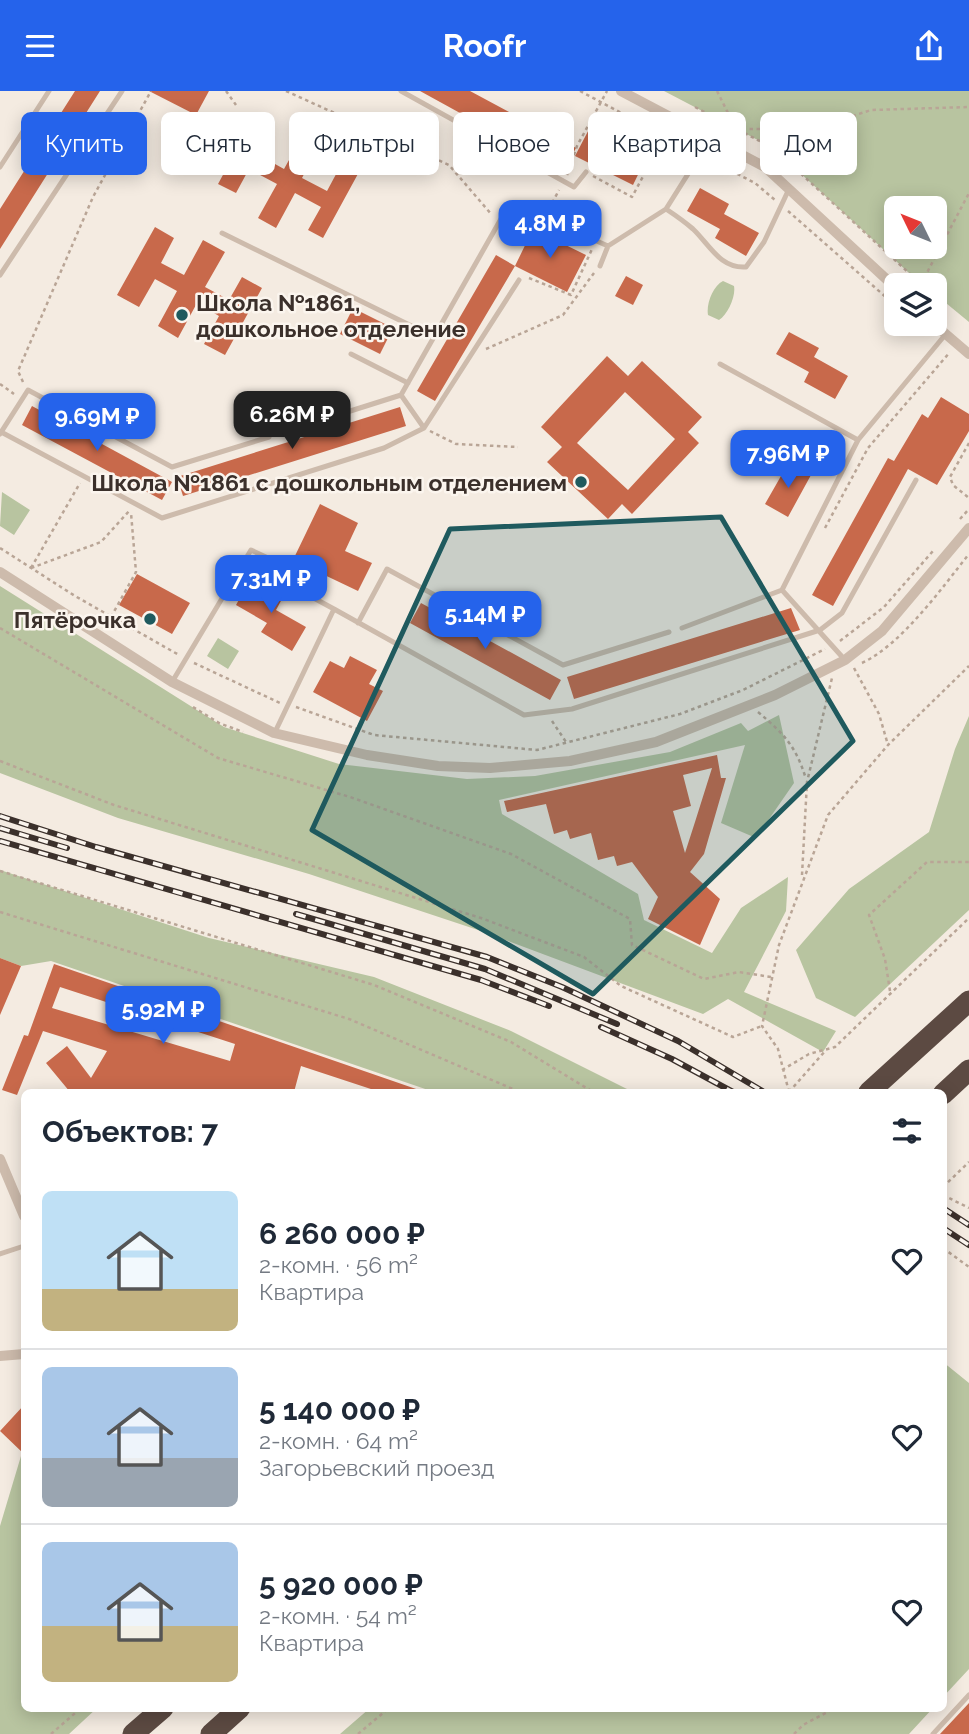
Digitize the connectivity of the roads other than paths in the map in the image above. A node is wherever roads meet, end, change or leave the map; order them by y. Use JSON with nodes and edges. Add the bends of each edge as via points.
{"nodes":[{"id":1,"x":49,"y":91,"type":"edge"},
{"id":2,"x":122,"y":91,"type":"edge"},
{"id":3,"x":401,"y":91,"type":"edge"},
{"id":4,"x":621,"y":91,"type":"edge"},
{"id":5,"x":661,"y":112,"type":"edge"},
{"id":6,"x":746,"y":157,"type":"edge"},
{"id":7,"x":0,"y":167,"type":"edge"},
{"id":8,"x":586,"y":173,"type":"dead end"},
{"id":9,"x":687,"y":175,"type":"edge"},
{"id":10,"x":789,"y":188,"type":"junction"},
{"id":11,"x":666,"y":209,"type":"junction"},
{"id":12,"x":222,"y":233,"type":"dead end"},
{"id":13,"x":608,"y":246,"type":"junction"},
{"id":14,"x":600,"y":266,"type":"road end"},
{"id":15,"x":0,"y":275,"type":"edge"},
{"id":16,"x":884,"y":277,"type":"edge"},
{"id":17,"x":519,"y":281,"type":"road end"},
{"id":18,"x":947,"y":335,"type":"edge"},
{"id":19,"x":944,"y":336,"type":"edge"},
{"id":20,"x":434,"y":337,"type":"junction"},
{"id":21,"x":351,"y":354,"type":"dead end"},
{"id":22,"x":969,"y":354,"type":"edge"},
{"id":23,"x":720,"y":364,"type":"dead end"},
{"id":24,"x":408,"y":383,"type":"junction"},
{"id":25,"x":401,"y":395,"type":"junction"},
{"id":26,"x":424,"y":428,"type":"junction"},
{"id":27,"x":290,"y":430,"type":"dead end"},
{"id":28,"x":1,"y":433,"type":"edge"},
{"id":29,"x":269,"y":437,"type":"dead end"},
{"id":30,"x":858,"y":440,"type":"junction"},
{"id":31,"x":916,"y":480,"type":"dead end"},
{"id":32,"x":969,"y":529,"type":"edge"},
{"id":33,"x":0,"y":572,"type":"edge"},
{"id":34,"x":782,"y":590,"type":"junction"},
{"id":35,"x":334,"y":609,"type":"junction"},
{"id":36,"x":358,"y":622,"type":"junction"},
{"id":37,"x":682,"y":628,"type":"dead end"},
{"id":38,"x":820,"y":630,"type":"junction"},
{"id":39,"x":669,"y":632,"type":"dead end"},
{"id":40,"x":849,"y":664,"type":"junction"},
{"id":41,"x":172,"y":682,"type":"junction"},
{"id":42,"x":274,"y":733,"type":"junction"},
{"id":43,"x":969,"y":1001,"type":"edge"},
{"id":44,"x":969,"y":1070,"type":"edge"},
{"id":45,"x":872,"y":1089,"type":"edge"},
{"id":46,"x":947,"y":1090,"type":"edge"},
{"id":47,"x":0,"y":1159,"type":"edge"},
{"id":48,"x":21,"y":1209,"type":"edge"},
{"id":49,"x":21,"y":1247,"type":"edge"},
{"id":50,"x":0,"y":1254,"type":"edge"},
{"id":51,"x":21,"y":1354,"type":"edge"},
{"id":52,"x":0,"y":1356,"type":"edge"},
{"id":53,"x":969,"y":1695,"type":"edge"},
{"id":54,"x":158,"y":1712,"type":"edge"},
{"id":55,"x":236,"y":1712,"type":"edge"},
{"id":56,"x":133,"y":1734,"type":"edge"},
{"id":57,"x":211,"y":1734,"type":"edge"},
{"id":58,"x":933,"y":1734,"type":"edge"}],
"edges":[{"from":1,"to":7,"type":"lane"},
{"from":2,"to":15,"type":"lane"},
{"from":3,"to":8,"type":"lane","via":[[574,187]]},
{"from":4,"to":5,"type":"street"},
{"from":6,"to":10,"type":"street"},
{"from":9,"to":11,"type":"lane"},
{"from":10,"to":11,"type":"lane","via":[[764,242],[746,267],[738,268],[714,255],[694,230]]},
{"from":10,"to":16,"type":"street"},
{"from":11,"to":13,"type":"lane"},
{"from":12,"to":20,"type":"lane"},
{"from":13,"to":14,"type":"lane"},
{"from":13,"to":20,"type":"lane","via":[[510,203]]},
{"from":17,"to":26,"type":"lane"},
{"from":18,"to":22,"type":"street"},
{"from":19,"to":30,"type":"lane"},
{"from":20,"to":24,"type":"lane"},
{"from":21,"to":24,"type":"lane"},
{"from":23,"to":30,"type":"lane"},
{"from":24,"to":25,"type":"lane"},
{"from":25,"to":26,"type":"lane"},
{"from":25,"to":27,"type":"lane"},
{"from":26,"to":28,"type":"lane","via":[[384,448],[162,518]]},
{"from":28,"to":29,"type":"lane","via":[[28,390],[172,467]]},
{"from":30,"to":34,"type":"lane"},
{"from":31,"to":38,"type":"lane","via":[[842,613]]},
{"from":32,"to":40,"type":"street"},
{"from":33,"to":41,"type":"street"},
{"from":34,"to":37,"type":"lane"},
{"from":34,"to":38,"type":"lane"},
{"from":35,"to":36,"type":"lane"},
{"from":35,"to":41,"type":"lane","via":[[297,589],[294,571],[251,549]]},
{"from":35,"to":42,"type":"lane"},
{"from":36,"to":38,"type":"lane","via":[[524,715],[572,709]]},
{"from":36,"to":39,"type":"lane","via":[[387,569],[563,665]]},
{"from":38,"to":40,"type":"lane"},
{"from":40,"to":42,"type":"street","via":[[694,728],[570,761],[490,768],[438,766]]},
{"from":41,"to":42,"type":"street"},
{"from":43,"to":45,"type":"highway"},
{"from":44,"to":46,"type":"highway"},
{"from":47,"to":48,"type":"street"},
{"from":49,"to":50,"type":"lane"},
{"from":51,"to":52,"type":"street"},
{"from":53,"to":58,"type":"lane"},
{"from":54,"to":56,"type":"highway"},
{"from":55,"to":57,"type":"highway"}]}
